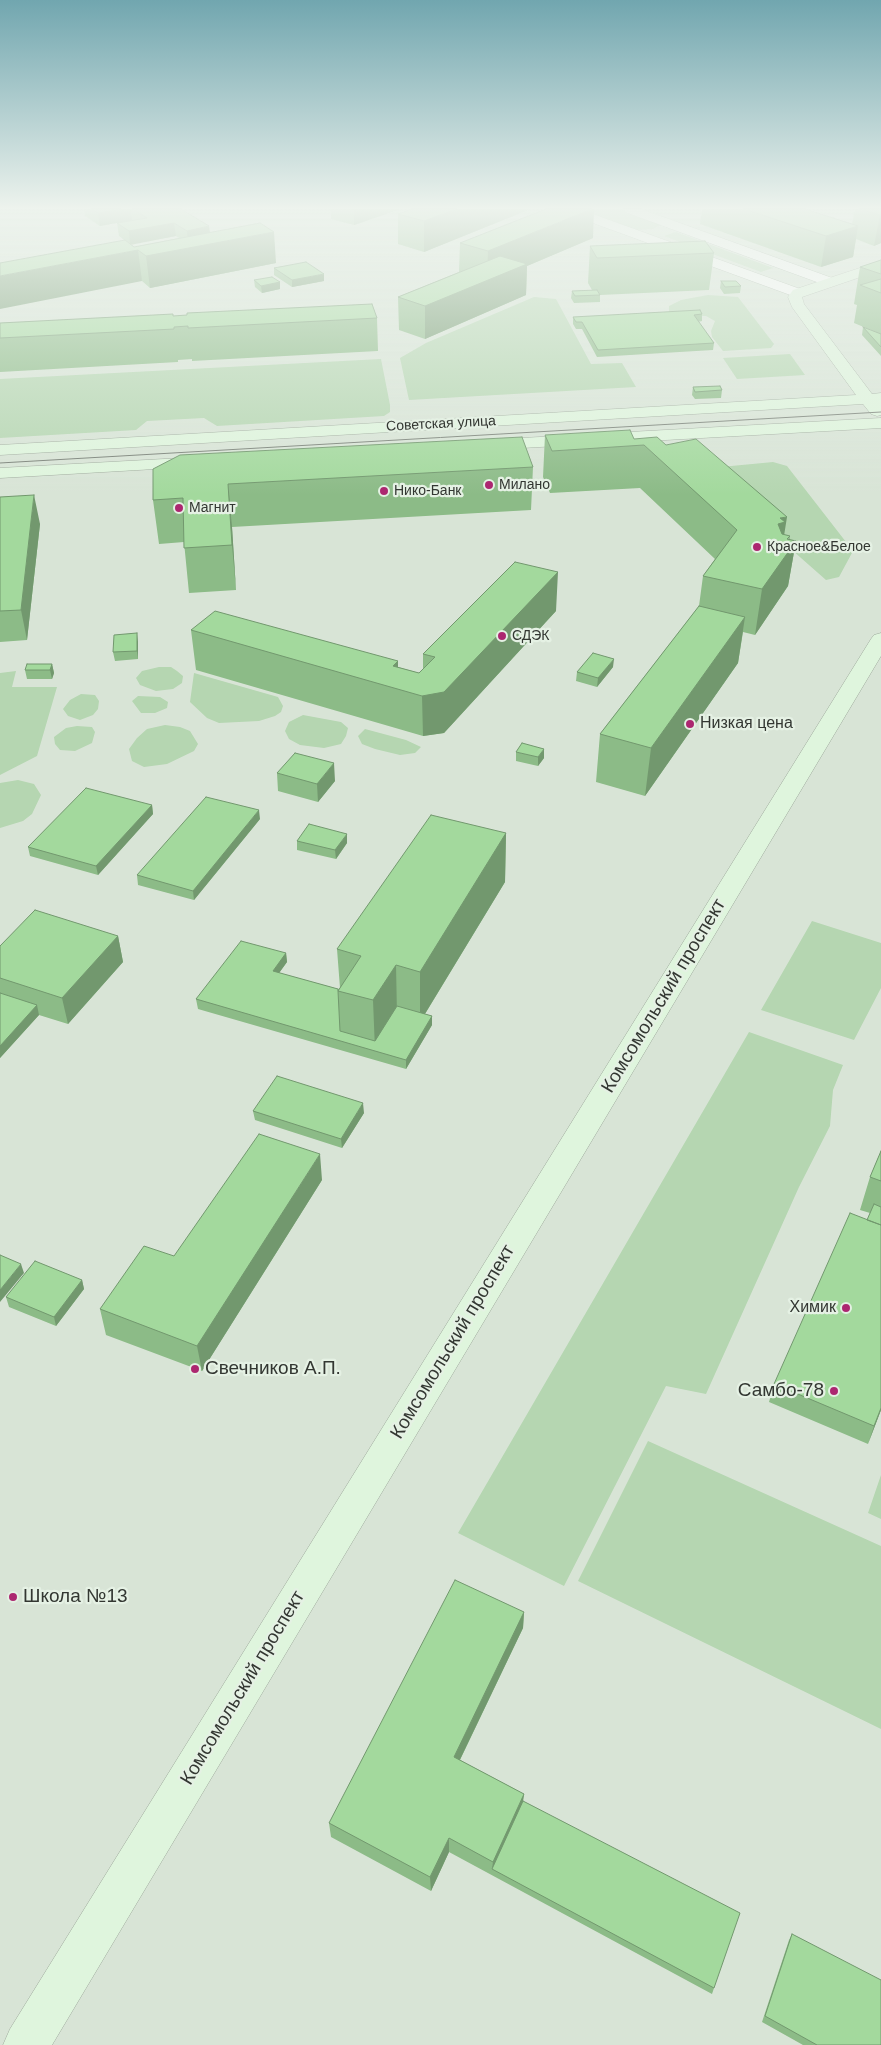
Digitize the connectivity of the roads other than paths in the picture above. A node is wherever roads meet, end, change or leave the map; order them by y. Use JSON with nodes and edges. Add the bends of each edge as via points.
{"nodes":[{"id":1,"x":797,"y":304,"type":"edge"},
{"id":2,"x":875,"y":399,"type":"edge"},
{"id":3,"x":881,"y":416,"type":"edge"},
{"id":4,"x":881,"y":423,"type":"edge"},
{"id":5,"x":472,"y":446,"type":"edge"},
{"id":6,"x":0,"y":450,"type":"edge"},
{"id":7,"x":213,"y":461,"type":"edge"},
{"id":8,"x":0,"y":473,"type":"edge"},
{"id":9,"x":881,"y":639,"type":"edge"},
{"id":10,"x":26,"y":2045,"type":"edge"}],
"edges":[{"from":1,"to":2,"type":"street"},
{"from":2,"to":3,"type":"street"},
{"from":2,"to":6,"type":"street","name":"Советская улица"},
{"from":4,"to":5,"type":"street","name":"Советская улица"},
{"from":7,"to":8,"type":"street"},
{"from":9,"to":10,"type":"street","name":"Комсомольский проспект"}]}
